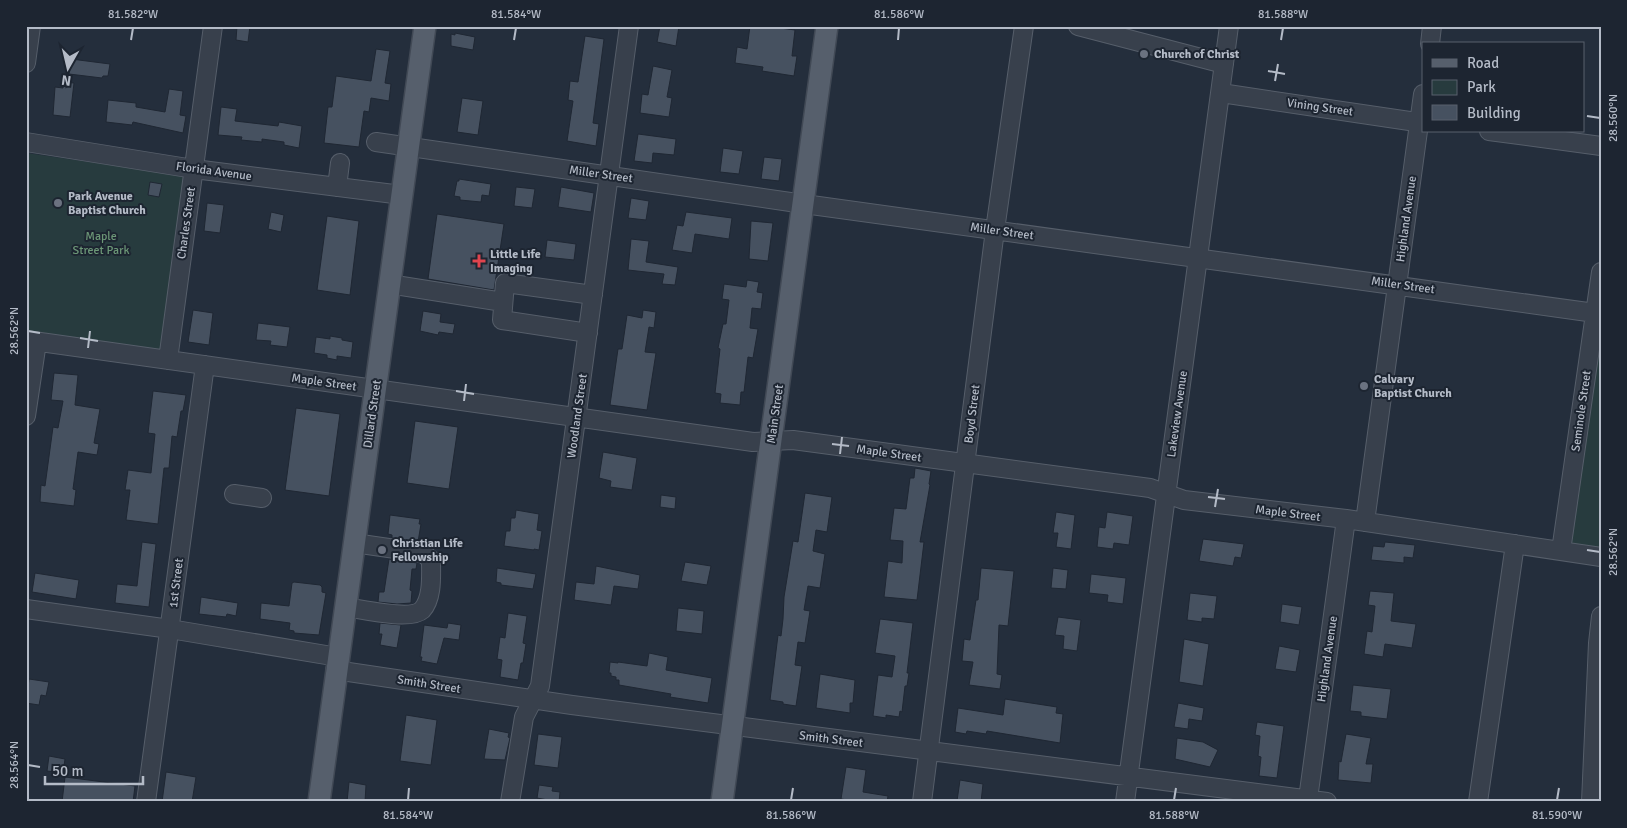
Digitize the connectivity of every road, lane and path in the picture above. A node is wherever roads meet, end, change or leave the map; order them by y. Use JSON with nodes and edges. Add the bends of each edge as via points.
{"nodes":[{"id":1,"x":32,"y":26,"type":"edge"},
{"id":2,"x":213,"y":26,"type":"edge"},
{"id":3,"x":425,"y":26,"type":"edge"},
{"id":4,"x":629,"y":26,"type":"edge"},
{"id":5,"x":827,"y":26,"type":"edge"},
{"id":6,"x":1024,"y":26,"type":"edge"},
{"id":7,"x":1078,"y":26,"type":"edge"},
{"id":8,"x":1229,"y":26,"type":"edge"},
{"id":9,"x":1432,"y":26,"type":"edge"},
{"id":10,"x":1430,"y":42,"type":"edge"},
{"id":11,"x":26,"y":64,"type":"edge"},
{"id":12,"x":1224,"y":64,"type":"junction"},
{"id":13,"x":1221,"y":92,"type":"junction"},
{"id":14,"x":1422,"y":122,"type":"edge"},
{"id":15,"x":1496,"y":132,"type":"edge"},
{"id":16,"x":26,"y":142,"type":"edge"},
{"id":17,"x":376,"y":142,"type":"dead end"},
{"id":18,"x":1601,"y":146,"type":"edge"},
{"id":19,"x":409,"y":147,"type":"junction"},
{"id":20,"x":340,"y":162,"type":"dead end"},
{"id":21,"x":194,"y":169,"type":"junction"},
{"id":22,"x":609,"y":176,"type":"junction"},
{"id":23,"x":337,"y":187,"type":"junction"},
{"id":24,"x":402,"y":195,"type":"junction"},
{"id":25,"x":804,"y":204,"type":"junction"},
{"id":26,"x":995,"y":230,"type":"junction"},
{"id":27,"x":1198,"y":257,"type":"junction"},
{"id":28,"x":1601,"y":272,"type":"edge"},
{"id":29,"x":390,"y":284,"type":"junction"},
{"id":30,"x":1397,"y":284,"type":"junction"},
{"id":31,"x":593,"y":295,"type":"junction"},
{"id":32,"x":503,"y":302,"type":"junction"},
{"id":33,"x":1595,"y":312,"type":"junction"},
{"id":34,"x":588,"y":333,"type":"junction"},
{"id":35,"x":32,"y":341,"type":"edge"},
{"id":36,"x":168,"y":360,"type":"junction"},
{"id":37,"x":205,"y":365,"type":"junction"},
{"id":38,"x":375,"y":389,"type":"junction"},
{"id":39,"x":26,"y":416,"type":"edge"},
{"id":40,"x":577,"y":417,"type":"junction"},
{"id":41,"x":771,"y":442,"type":"junction"},
{"id":42,"x":966,"y":464,"type":"junction"},
{"id":43,"x":234,"y":494,"type":"dead end"},
{"id":44,"x":1167,"y":494,"type":"junction"},
{"id":45,"x":262,"y":498,"type":"dead end"},
{"id":46,"x":1346,"y":520,"type":"junction"},
{"id":47,"x":1365,"y":522,"type":"junction"},
{"id":48,"x":354,"y":543,"type":"junction"},
{"id":49,"x":1515,"y":544,"type":"junction"},
{"id":50,"x":1561,"y":551,"type":"junction"},
{"id":51,"x":1601,"y":557,"type":"edge"},
{"id":52,"x":345,"y":607,"type":"junction"},
{"id":53,"x":26,"y":609,"type":"edge"},
{"id":54,"x":1601,"y":616,"type":"edge"},
{"id":55,"x":170,"y":629,"type":"junction"},
{"id":56,"x":337,"y":664,"type":"junction"},
{"id":57,"x":532,"y":700,"type":"junction"},
{"id":58,"x":733,"y":727,"type":"junction"},
{"id":59,"x":929,"y":751,"type":"junction"},
{"id":60,"x":1129,"y":777,"type":"junction"},
{"id":61,"x":1308,"y":799,"type":"junction"},
{"id":62,"x":146,"y":802,"type":"edge"},
{"id":63,"x":318,"y":802,"type":"edge"},
{"id":64,"x":510,"y":802,"type":"edge"},
{"id":65,"x":722,"y":802,"type":"edge"},
{"id":66,"x":922,"y":802,"type":"edge"},
{"id":67,"x":1125,"y":802,"type":"edge"},
{"id":68,"x":1327,"y":802,"type":"edge"},
{"id":69,"x":1478,"y":802,"type":"edge"},
{"id":70,"x":1590,"y":802,"type":"edge"}],
"edges":[{"from":1,"to":11,"type":"street"},
{"from":2,"to":21,"type":"street","name":"Charles Street"},
{"from":3,"to":19,"type":"main road","name":"Dillard Street"},
{"from":4,"to":22,"type":"street","name":"Woodland Street"},
{"from":5,"to":25,"type":"main road","name":"Main Street"},
{"from":6,"to":26,"type":"street","name":"Boyd Street"},
{"from":7,"to":12,"type":"street"},
{"from":8,"to":12,"type":"street","name":"Lakeview Avenue"},
{"from":9,"to":10,"type":"street"},
{"from":12,"to":13,"type":"street","name":"Lakeview Avenue"},
{"from":13,"to":14,"type":"street","name":"Vining Street"},
{"from":13,"to":27,"type":"street","name":"Lakeview Avenue"},
{"from":14,"to":30,"type":"street","name":"Highland Avenue"},
{"from":15,"to":18,"type":"street"},
{"from":16,"to":21,"type":"street","name":"Florida Avenue"},
{"from":17,"to":19,"type":"street","name":"Miller Street"},
{"from":19,"to":22,"type":"street","name":"Miller Street"},
{"from":19,"to":24,"type":"main road","name":"Dillard Street"},
{"from":20,"to":23,"type":"street"},
{"from":21,"to":23,"type":"street","name":"Florida Avenue"},
{"from":21,"to":36,"type":"street","name":"Charles Street"},
{"from":22,"to":25,"type":"street","name":"Miller Street"},
{"from":22,"to":31,"type":"street","name":"Woodland Street"},
{"from":23,"to":24,"type":"street","name":"Florida Avenue"},
{"from":24,"to":29,"type":"main road","name":"Dillard Street"},
{"from":25,"to":26,"type":"street","name":"Miller Street"},
{"from":25,"to":41,"type":"main road","name":"Main Street"},
{"from":26,"to":27,"type":"street","name":"Miller Street"},
{"from":26,"to":42,"type":"street","name":"Boyd Street"},
{"from":27,"to":30,"type":"street","name":"Miller Street"},
{"from":27,"to":44,"type":"street","name":"Lakeview Avenue"},
{"from":28,"to":33,"type":"street","name":"Seminole Street"},
{"from":29,"to":32,"type":"street"},
{"from":29,"to":38,"type":"main road","name":"Dillard Street"},
{"from":30,"to":33,"type":"street","name":"Miller Street"},
{"from":30,"to":47,"type":"street","name":"Highland Avenue"},
{"from":31,"to":32,"type":"street","via":[[505,283]]},
{"from":31,"to":34,"type":"street","name":"Woodland Street"},
{"from":32,"to":34,"type":"street","via":[[502,320]]},
{"from":33,"to":50,"type":"street","name":"Seminole Street"},
{"from":34,"to":40,"type":"street","name":"Woodland Street"},
{"from":35,"to":36,"type":"street","name":"Maple Street"},
{"from":35,"to":39,"type":"street"},
{"from":36,"to":37,"type":"street","name":"Maple Street"},
{"from":37,"to":38,"type":"street","name":"Maple Street"},
{"from":37,"to":55,"type":"street","name":"1st Street"},
{"from":38,"to":40,"type":"street","name":"Maple Street"},
{"from":38,"to":48,"type":"main road","name":"Dillard Street"},
{"from":40,"to":41,"type":"street","name":"Maple Street"},
{"from":40,"to":57,"type":"street","name":"Woodland Street","via":[[540,686]]},
{"from":41,"to":42,"type":"street","name":"Maple Street","via":[[793,440]]},
{"from":41,"to":58,"type":"main road","name":"Main Street"},
{"from":42,"to":44,"type":"street","name":"Maple Street","via":[[1150,488]]},
{"from":42,"to":59,"type":"street","name":"Boyd Street"},
{"from":43,"to":45,"type":"street"},
{"from":44,"to":46,"type":"street","name":"Maple Street","via":[[1184,500]]},
{"from":44,"to":60,"type":"street","name":"Lakeview Avenue"},
{"from":46,"to":47,"type":"street","name":"Maple Street"},
{"from":46,"to":61,"type":"street","name":"Highland Avenue"},
{"from":47,"to":49,"type":"street","name":"Maple Street"},
{"from":48,"to":52,"type":"main road","name":"Dillard Street"},
{"from":48,"to":52,"type":"street","via":[[423,553],[430,560],[431,581],[426,604],[410,615]]},
{"from":49,"to":50,"type":"street","name":"Maple Street"},
{"from":49,"to":69,"type":"street"},
{"from":50,"to":51,"type":"street","name":"Maple Street"},
{"from":52,"to":56,"type":"main road","name":"Dillard Street"},
{"from":53,"to":55,"type":"street","name":"Smith Street"},
{"from":54,"to":70,"type":"street"},
{"from":55,"to":56,"type":"street","name":"Smith Street"},
{"from":55,"to":62,"type":"street","name":"1st Street"},
{"from":56,"to":57,"type":"street","name":"Smith Street"},
{"from":56,"to":63,"type":"main road","name":"Dillard Street"},
{"from":57,"to":58,"type":"street","name":"Smith Street"},
{"from":57,"to":64,"type":"street","name":"Woodland Street","via":[[524,717]]},
{"from":58,"to":59,"type":"street","name":"Smith Street"},
{"from":58,"to":65,"type":"main road","name":"Main Street"},
{"from":59,"to":60,"type":"street","name":"Smith Street"},
{"from":59,"to":66,"type":"street","name":"Boyd Street"},
{"from":60,"to":61,"type":"street","name":"Smith Street"},
{"from":60,"to":67,"type":"street","name":"Lakeview Avenue"},
{"from":61,"to":68,"type":"street","name":"Smith Street"}]}
